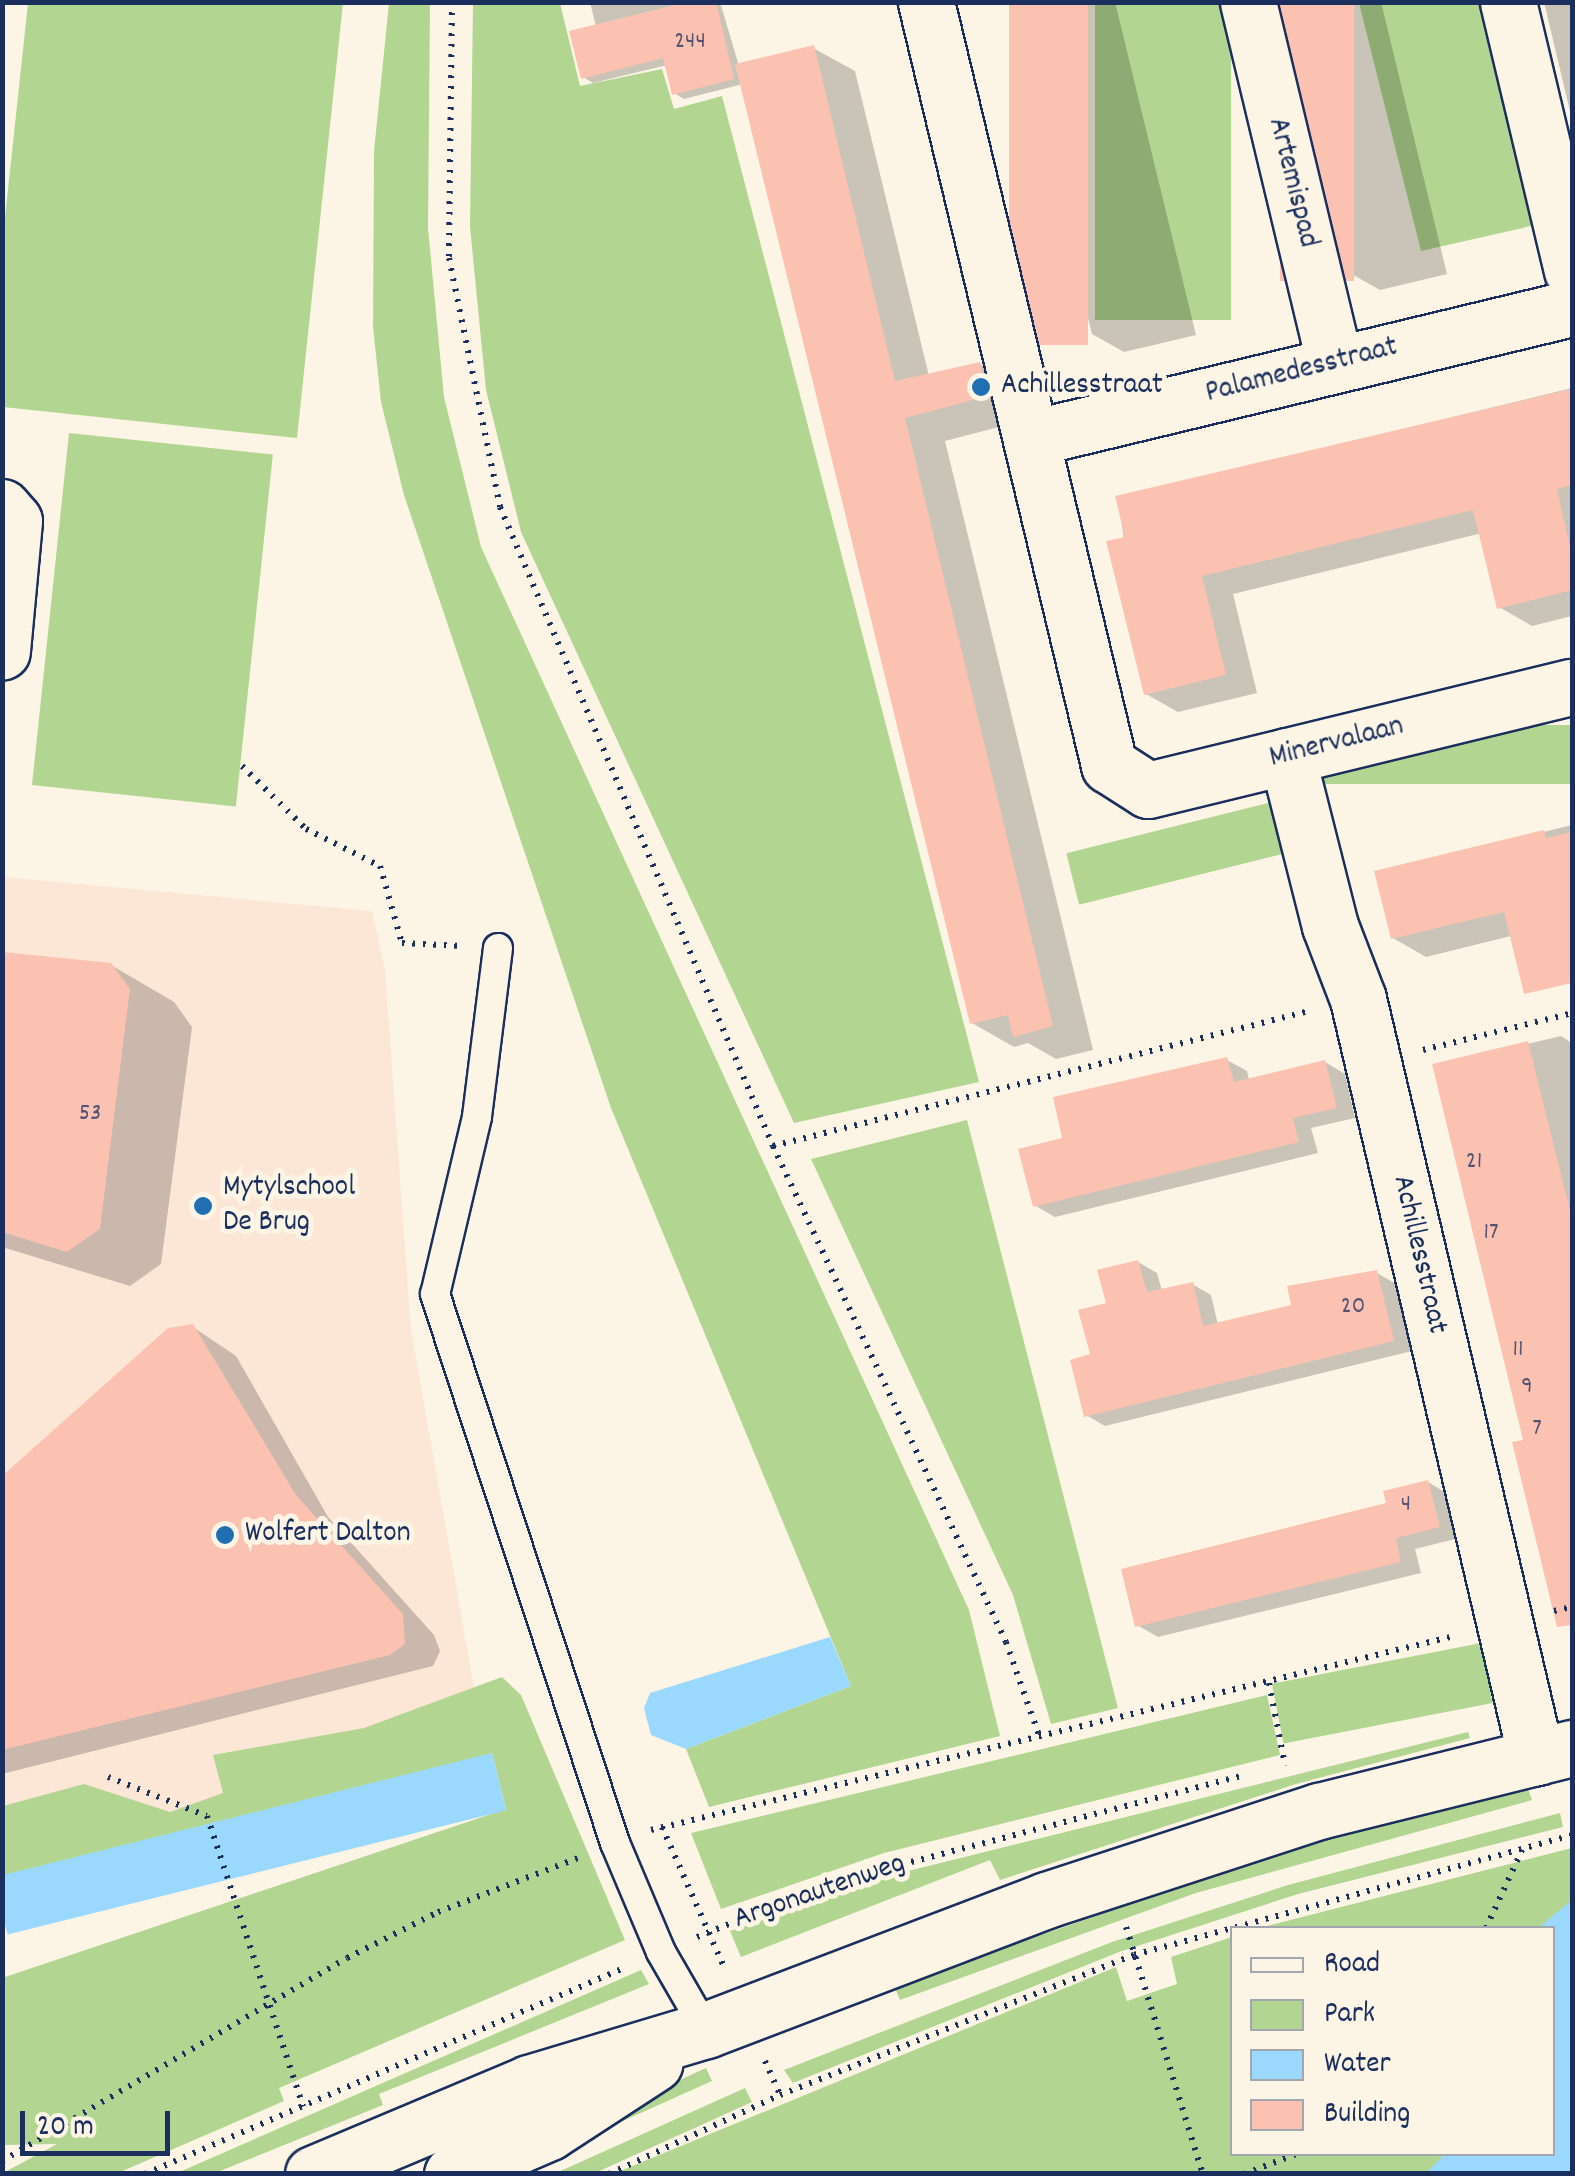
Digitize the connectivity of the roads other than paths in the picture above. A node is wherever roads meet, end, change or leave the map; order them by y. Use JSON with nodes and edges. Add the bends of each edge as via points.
{"nodes":[{"id":1,"x":926,"y":2,"type":"edge"},
{"id":2,"x":1248,"y":2,"type":"edge"},
{"id":3,"x":1508,"y":2,"type":"edge"},
{"id":4,"x":1572,"y":270,"type":"edge"},
{"id":5,"x":1572,"y":308,"type":"edge"},
{"id":6,"x":1334,"y":364,"type":"junction"},
{"id":7,"x":1032,"y":438,"type":"junction"},
{"id":8,"x":2,"y":507,"type":"edge"},
{"id":9,"x":2,"y":651,"type":"edge"},
{"id":10,"x":1572,"y":687,"type":"edge"},
{"id":11,"x":1287,"y":756,"type":"junction"},
{"id":12,"x":498,"y":948,"type":"road end"},
{"id":13,"x":1554,"y":1752,"type":"edge"},
{"id":14,"x":725,"y":2023,"type":"junction"},
{"id":15,"x":313,"y":2174,"type":"edge"},
{"id":16,"x":452,"y":2174,"type":"edge"}],
"edges":[{"from":1,"to":7,"type":"street"},
{"from":2,"to":6,"type":"street","name":"Artemispad"},
{"from":3,"to":4,"type":"street"},
{"from":5,"to":6,"type":"street","name":"Palamedesstraat"},
{"from":6,"to":7,"type":"street","name":"Palamedesstraat"},
{"from":7,"to":11,"type":"street","name":"Minervalaan","via":[[1109,765],[1148,790]]},
{"from":8,"to":9,"type":"street","via":[[14,521]]},
{"from":10,"to":11,"type":"street","name":"Minervalaan"},
{"from":11,"to":13,"type":"street","name":"Achillesstraat","via":[[1330,926],[1358,999],[1504,1624]]},
{"from":12,"to":14,"type":"lane","via":[[477,1116],[435,1294],[615,1842],[660,1952]]},
{"from":13,"to":14,"type":"street","via":[[1320,1811],[1064,1894]]},
{"from":14,"to":15,"type":"street","via":[[529,2083]]},
{"from":14,"to":16,"type":"street","via":[[549,2132]]}]}
